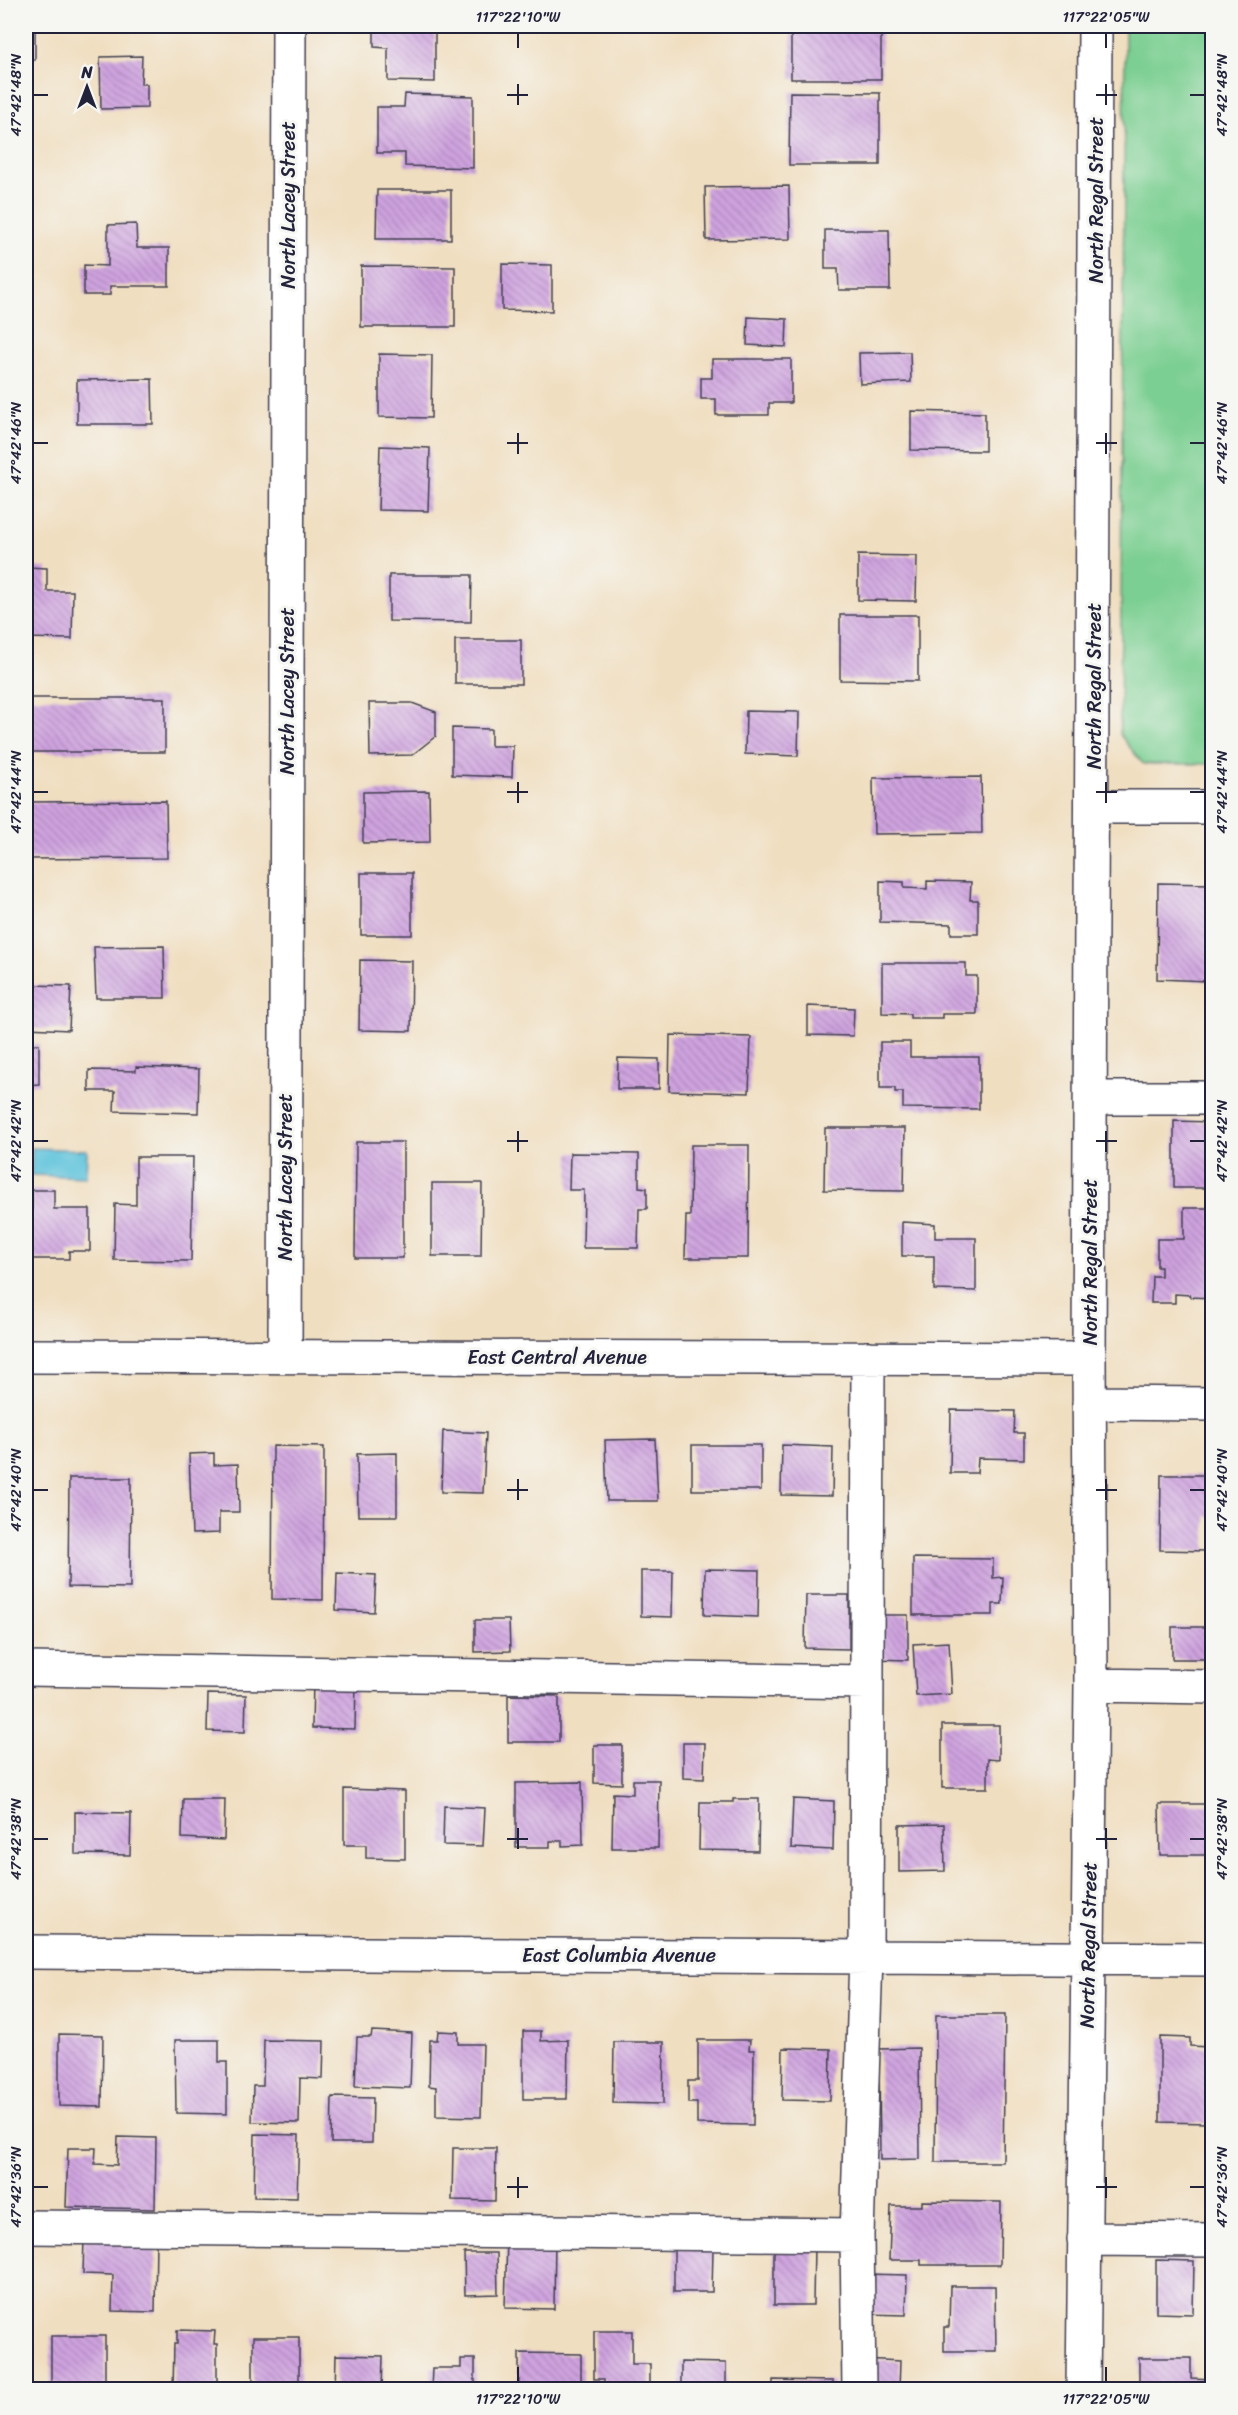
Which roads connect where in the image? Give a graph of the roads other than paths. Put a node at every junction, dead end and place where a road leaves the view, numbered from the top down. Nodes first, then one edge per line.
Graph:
1 (289, 26) edge
2 (1095, 26) edge
3 (1093, 807) junction
4 (1212, 807) edge
5 (1091, 1098) junction
6 (1212, 1098) edge
7 (26, 1356) edge
8 (285, 1356) junction
9 (868, 1358) junction
10 (1089, 1359) junction
11 (1089, 1403) junction
12 (1212, 1404) edge
13 (26, 1669) edge
14 (866, 1682) junction
15 (1091, 1685) junction
16 (1212, 1687) edge
17 (26, 1952) edge
18 (866, 1956) junction
19 (1089, 1957) junction
20 (1212, 1959) edge
21 (26, 2227) edge
22 (857, 2235) junction
23 (1084, 2240) junction
24 (1212, 2240) edge
25 (859, 2390) edge
26 (1083, 2390) edge

1 - 8 street, North Lacey Street
2 - 3 street, North Regal Street
3 - 4 street
3 - 5 street, North Regal Street
5 - 6 street
5 - 10 street, North Regal Street
7 - 8 street, East Central Avenue
8 - 9 street, East Central Avenue
9 - 10 street, East Central Avenue
9 - 14 street
10 - 11 street, North Regal Street
11 - 12 street
11 - 15 street, North Regal Street
13 - 14 street
14 - 18 street
15 - 16 street
15 - 19 street, North Regal Street
17 - 18 street, East Columbia Avenue
18 - 19 street, East Columbia Avenue
18 - 22 street
19 - 20 street, East Columbia Avenue
19 - 23 street, North Regal Street
21 - 22 street
22 - 25 street
23 - 24 street
23 - 26 street, North Regal Street

